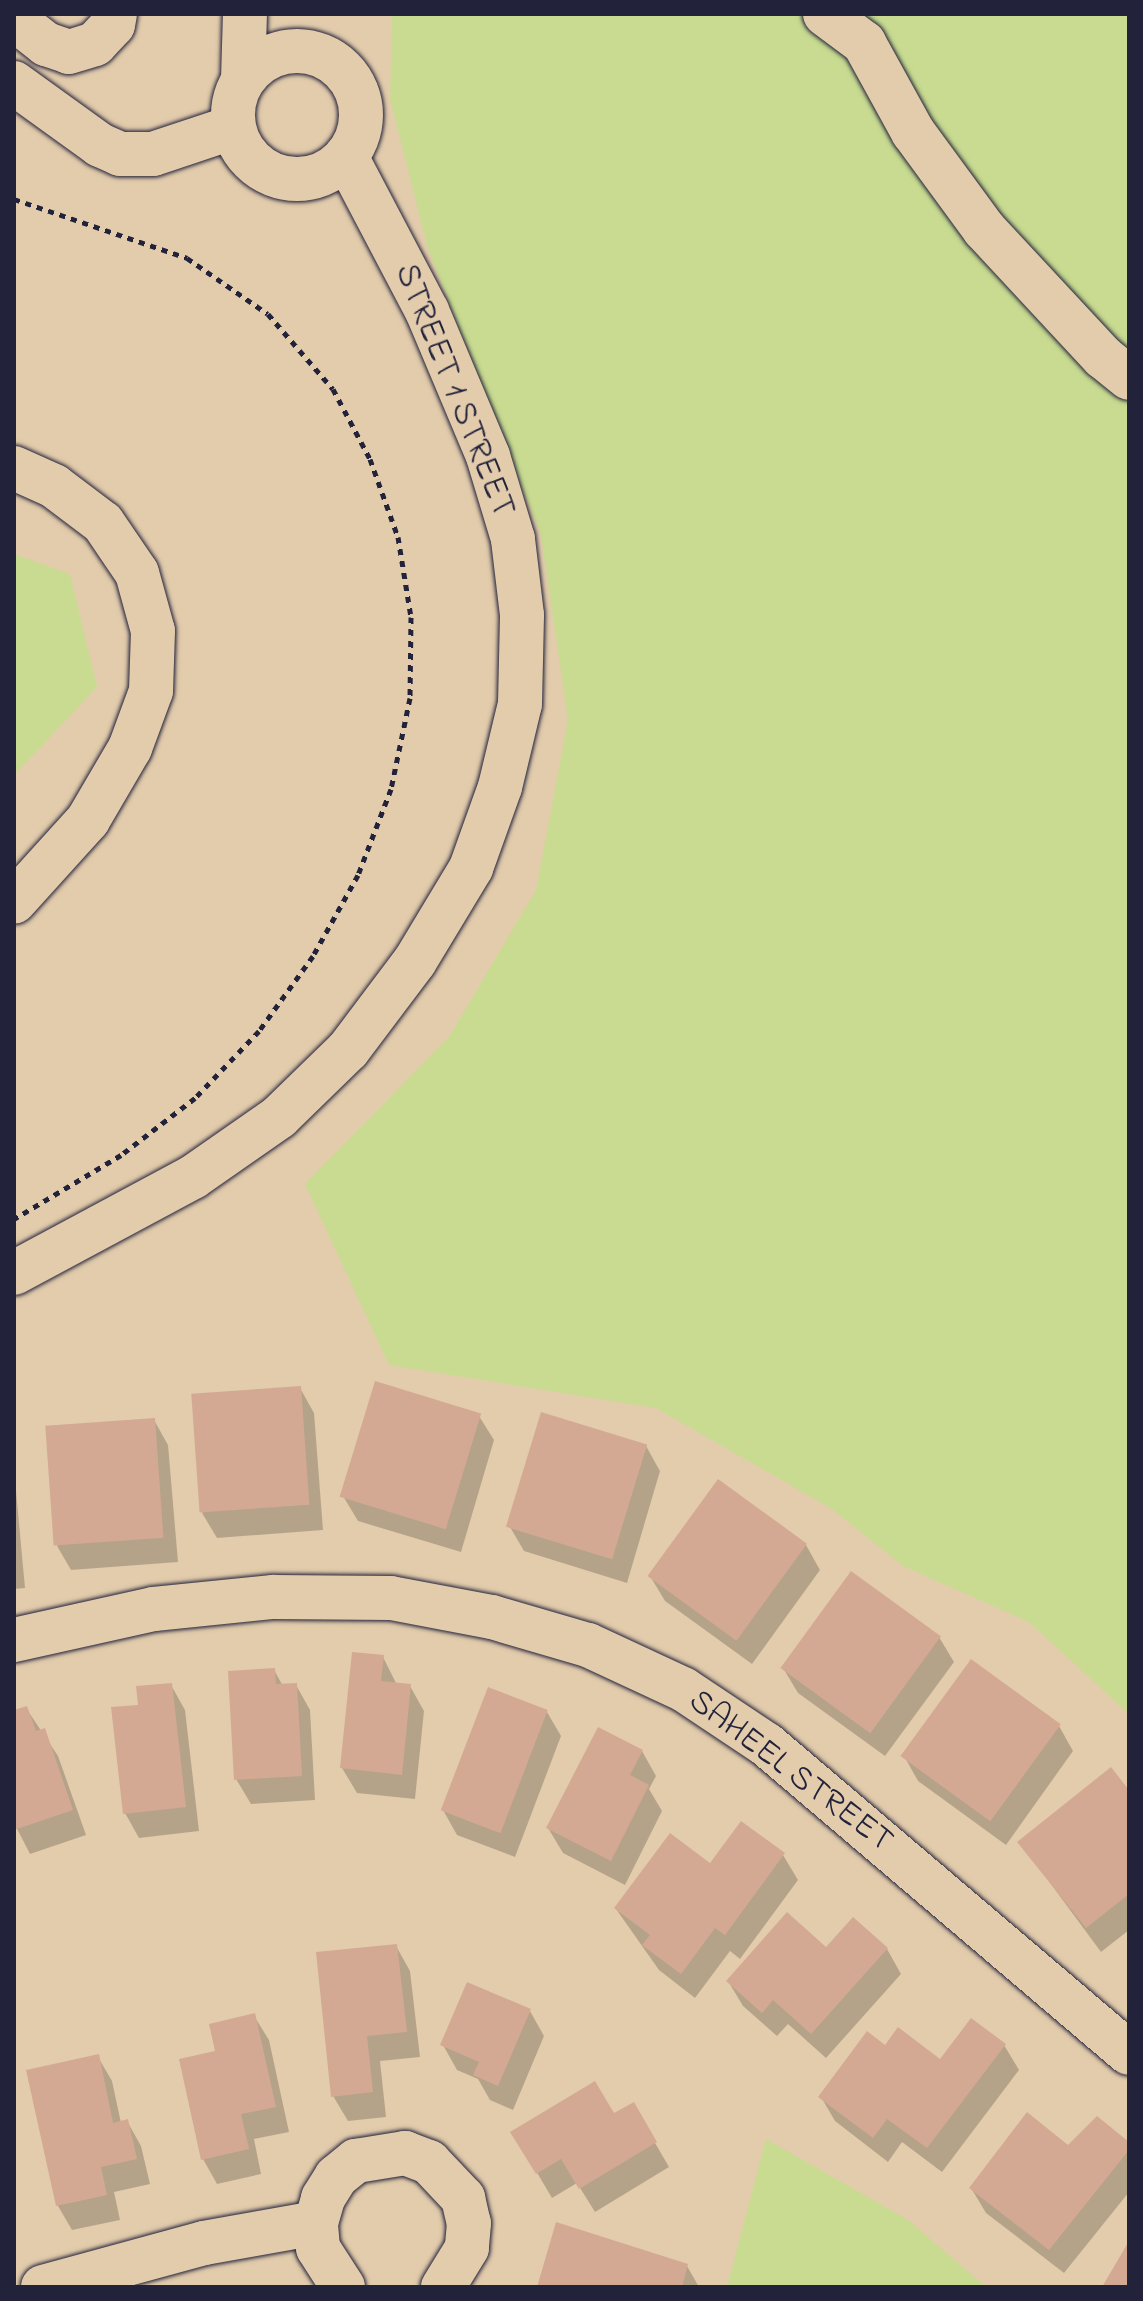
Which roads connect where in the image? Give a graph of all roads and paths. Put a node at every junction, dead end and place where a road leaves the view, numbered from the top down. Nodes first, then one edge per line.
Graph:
1 (115, 14) edge
2 (245, 14) edge
3 (266, 14) edge
4 (825, 14) edge
5 (14, 19) edge
6 (297, 51) junction
7 (243, 80) junction
8 (14, 83) edge
9 (234, 127) junction
10 (346, 157) junction
11 (14, 199) edge
12 (1129, 378) edge
13 (14, 468) edge
14 (14, 902) edge
15 (14, 1219) edge
16 (14, 1273) edge
17 (14, 1640) edge
18 (1129, 2053) edge
19 (316, 2223) junction
20 (43, 2287) edge
21 (343, 2287) edge
22 (443, 2287) edge

1 - 5 street
2 - 7 street
3 - 6 street
4 - 12 street
6 - 7 street
6 - 10 street
7 - 9 street
8 - 9 street
9 - 10 street
10 - 16 street, STREET 1 STREET
11 - 15 path
13 - 14 street
17 - 18 street, SAHEEL STREET
19 - 20 street
19 - 21 street
19 - 22 street

